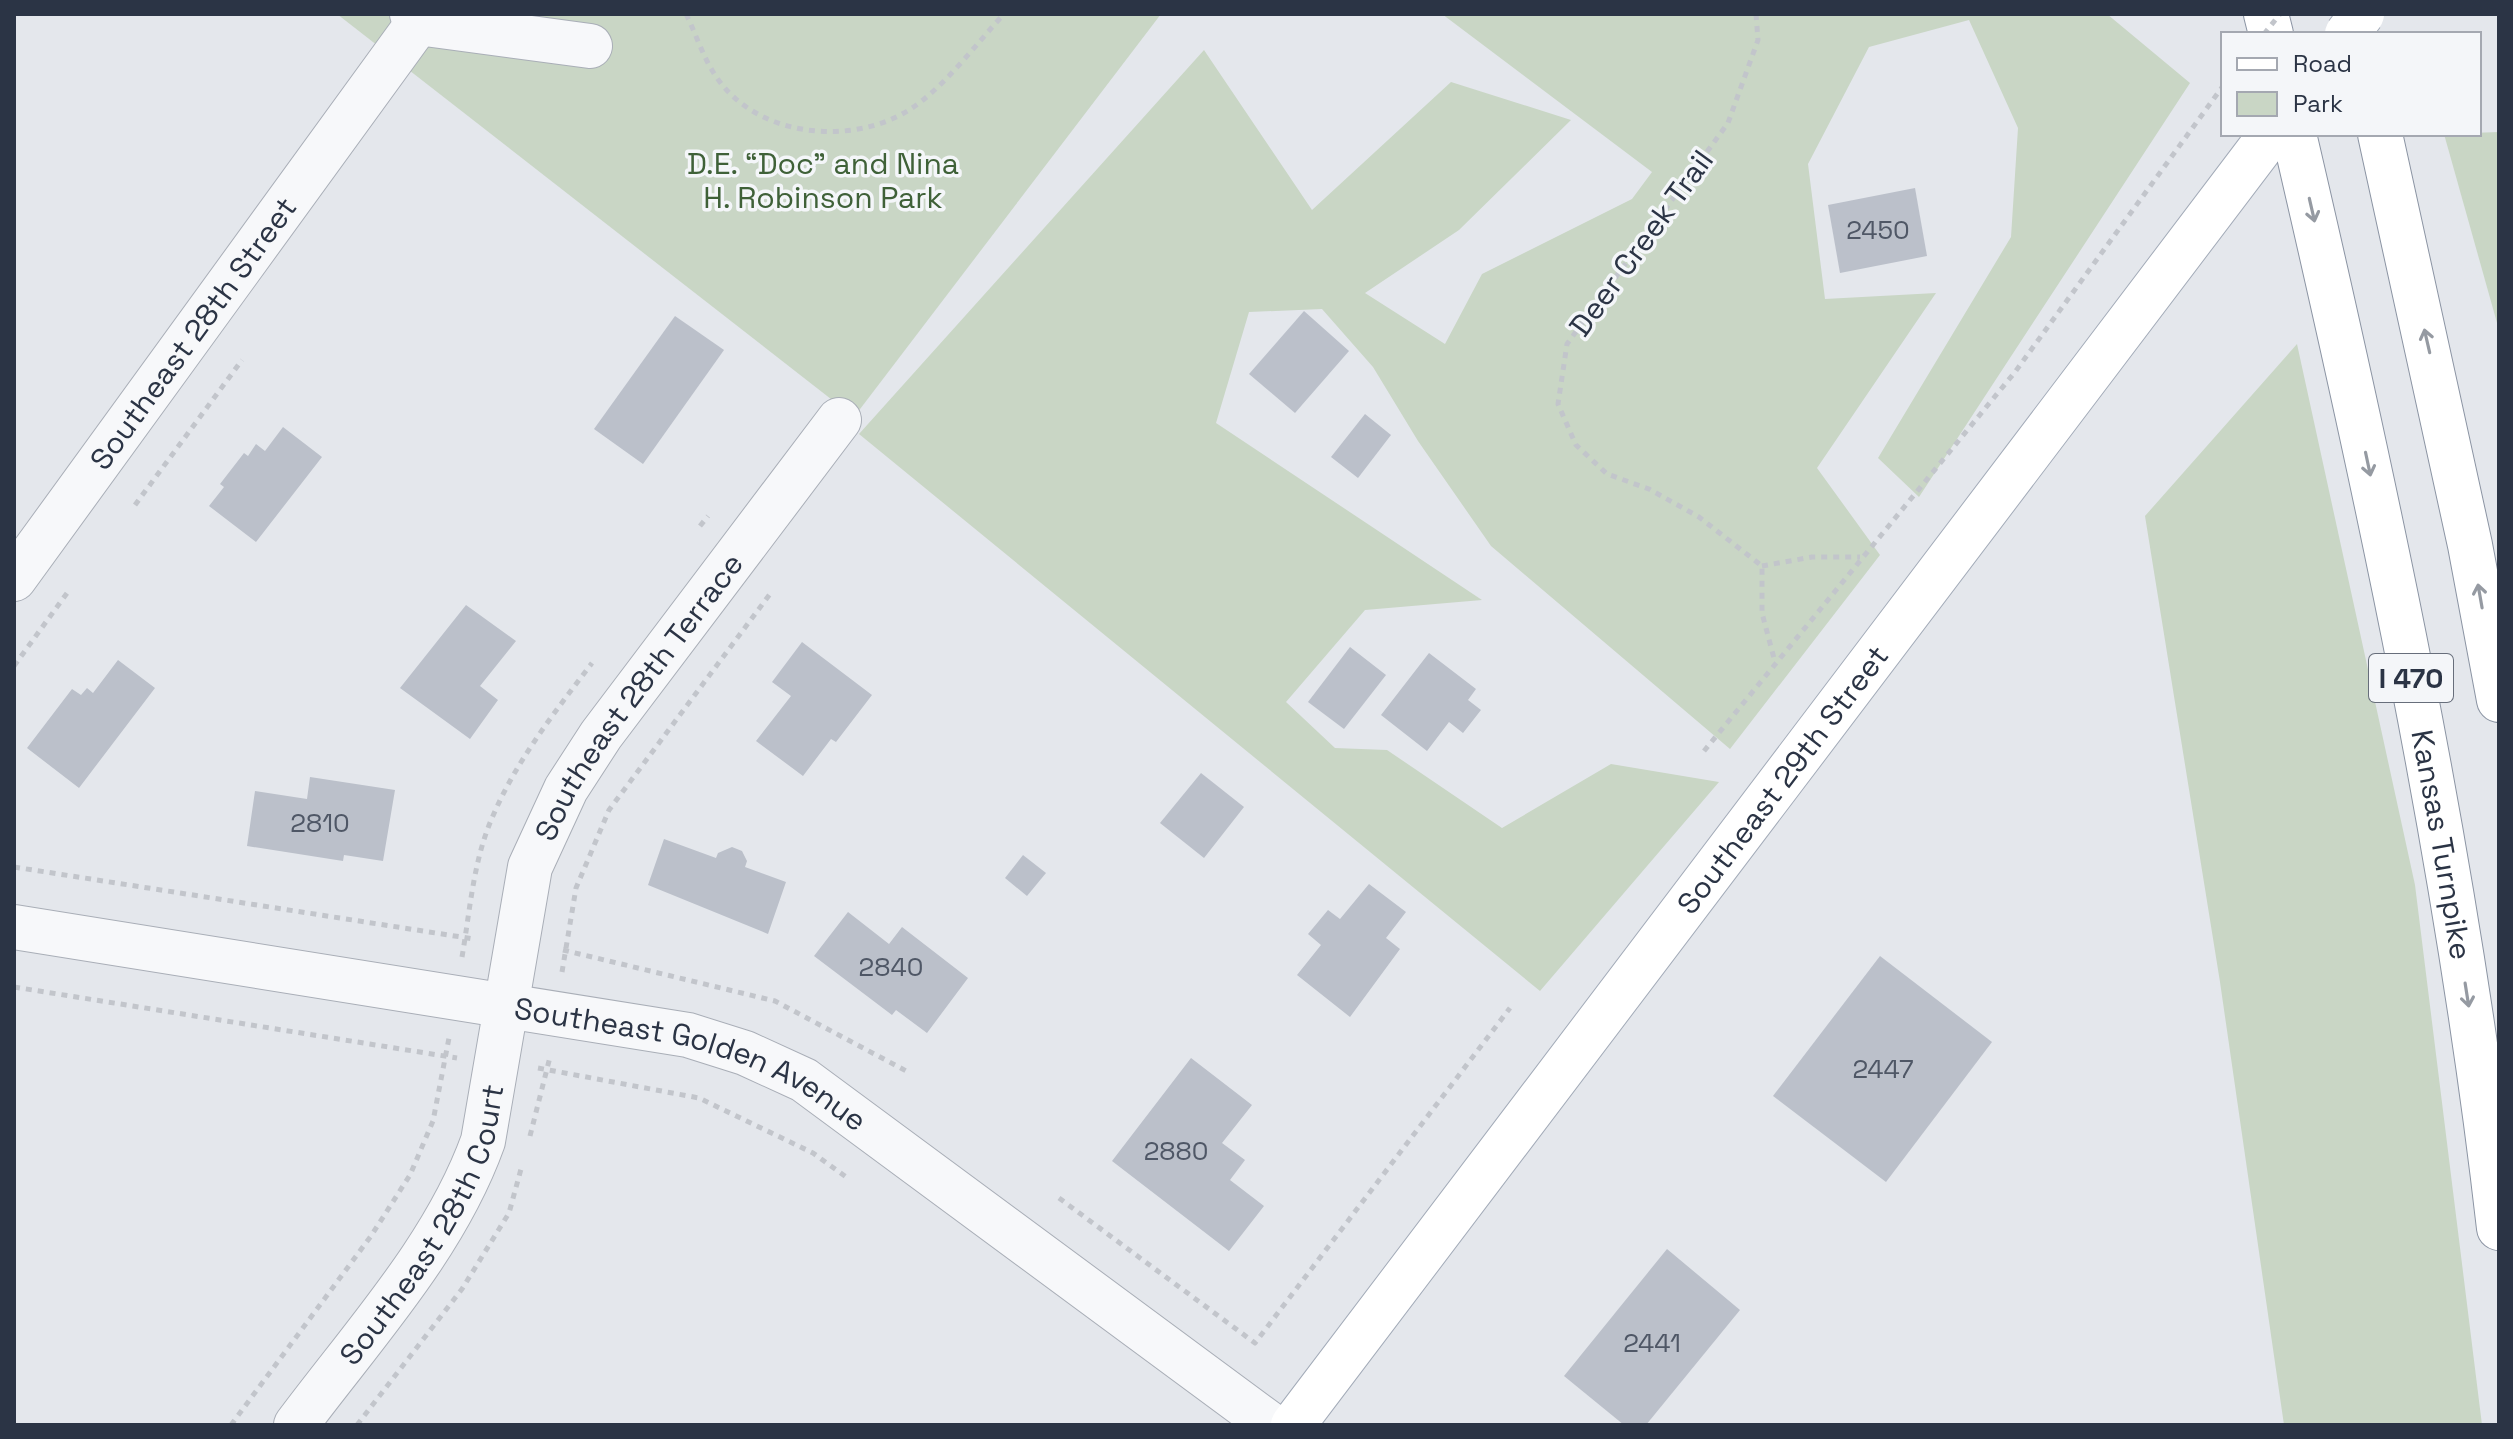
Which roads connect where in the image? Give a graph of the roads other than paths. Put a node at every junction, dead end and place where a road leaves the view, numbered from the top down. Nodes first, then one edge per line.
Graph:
1 (2362, 14) edge
2 (415, 18) edge
3 (2348, 32) edge
4 (590, 46) dead end
5 (2269, 136) edge
6 (2294, 136) edge
7 (2380, 136) edge
8 (839, 420) dead end
9 (14, 579) edge
10 (2499, 700) edge
11 (14, 927) edge
12 (507, 1005) junction
13 (2499, 1228) edge
14 (296, 1425) edge
15 (1271, 1425) edge
16 (1293, 1425) edge

1 - 3 main road, bridge
2 - 4 street
2 - 9 street, Southeast 28th Street
5 - 16 main road, Southeast 29th Street
6 -> 13 main road, Kansas Turnpike / I 470
10 -> 7 main road, I 470
8 - 12 street, Southeast 28th Terrace
11 - 12 street, Southeast Golden Avenue
12 - 14 street, Southeast 28th Court
12 - 15 street, Southeast Golden Avenue

